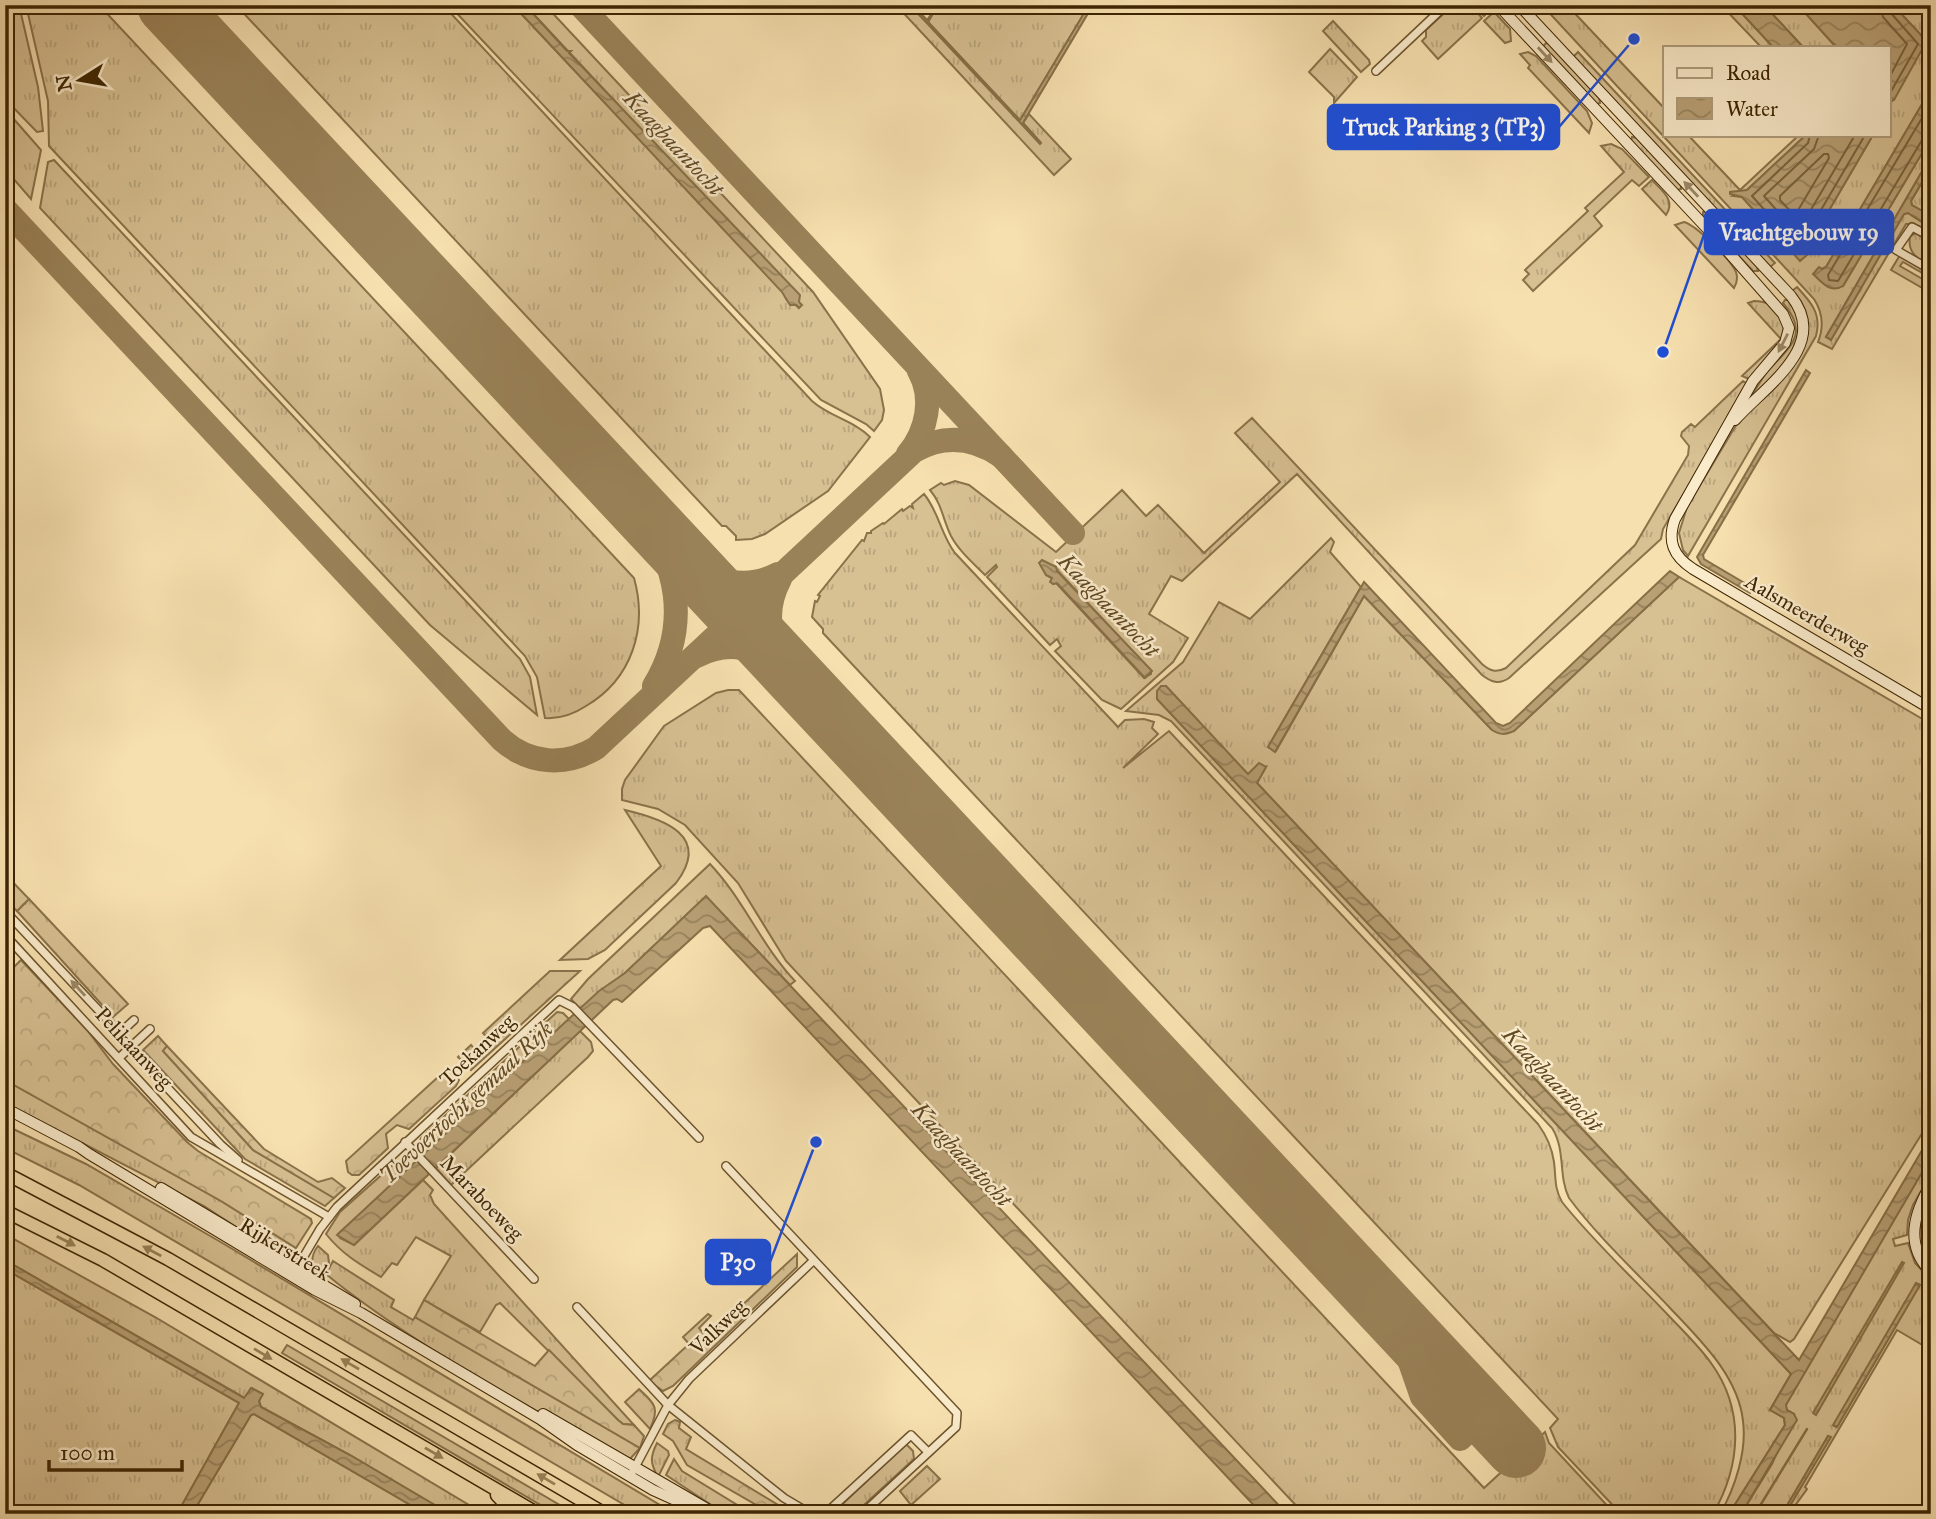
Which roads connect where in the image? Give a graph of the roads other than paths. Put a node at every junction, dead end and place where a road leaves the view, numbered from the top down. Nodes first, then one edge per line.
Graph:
1 (1446, 5) edge
2 (1498, 5) edge
3 (1519, 5) edge
4 (1376, 71) dead end
5 (1931, 237) edge
6 (1931, 270) edge
7 (1728, 428) junction
8 (1931, 709) edge
9 (5, 911) edge
10 (5, 935) edge
11 (36, 943) junction
12 (23, 954) junction
13 (134, 1020) dead end
14 (150, 1029) dead end
15 (120, 1033) junction
16 (130, 1048) junction
17 (120, 1057) junction
18 (5, 1108) edge
19 (699, 1138) dead end
20 (405, 1142) junction
21 (726, 1166) dead end
22 (249, 1169) junction
23 (5, 1173) edge
24 (1931, 1184) edge
25 (5, 1211) edge
26 (329, 1217) junction
27 (813, 1261) junction
28 (295, 1272) junction
29 (1931, 1272) edge
30 (534, 1279) dead end
31 (577, 1307) dead end
32 (668, 1405) junction
33 (928, 1452) junction
34 (633, 1472) junction
35 (485, 1483) junction
36 (515, 1514) edge
37 (538, 1514) edge
38 (604, 1514) edge
39 (706, 1514) edge
40 (716, 1514) edge
41 (811, 1514) edge
42 (825, 1514) edge
43 (862, 1514) edge

1 - 4 street
2 -> 7 street
7 -> 3 street
5 - 6 street
7 - 8 street, Aalsmeerderweg
9 - 11 street, Pelikaanweg
10 - 12 street, Pelikaanweg
11 - 12 street
15 -> 11 street, Pelikaanweg
12 - 17 street, Pelikaanweg
13 - 15 street, Pelikaanweg
14 - 16 street, Pelikaanweg
15 - 16 street, Pelikaanweg
16 - 17 street
16 - 22 street, Pelikaanweg
17 - 22 street, Pelikaanweg
18 - 28 street, Rijkerstreek
19 - 20 street, Toekanweg
20 - 26 street, Toekanweg
20 - 30 street, Maraboeweg
21 - 27 street
22 - 26 street, Pelikaanweg
38 -> 23 highway
24 - 29 street
25 -> 35 highway
26 - 28 street, Toekanweg
27 - 32 street, Valkweg
27 - 33 street
28 - 34 street, Rijkerstreek
31 - 32 street
32 - 34 street, Valkweg
32 - 41 street
33 - 42 street
33 - 43 street
34 - 39 street, Rijkerstreek
34 - 40 street, Rijkerstreek
35 - 36 highway
35 - 37 highway

